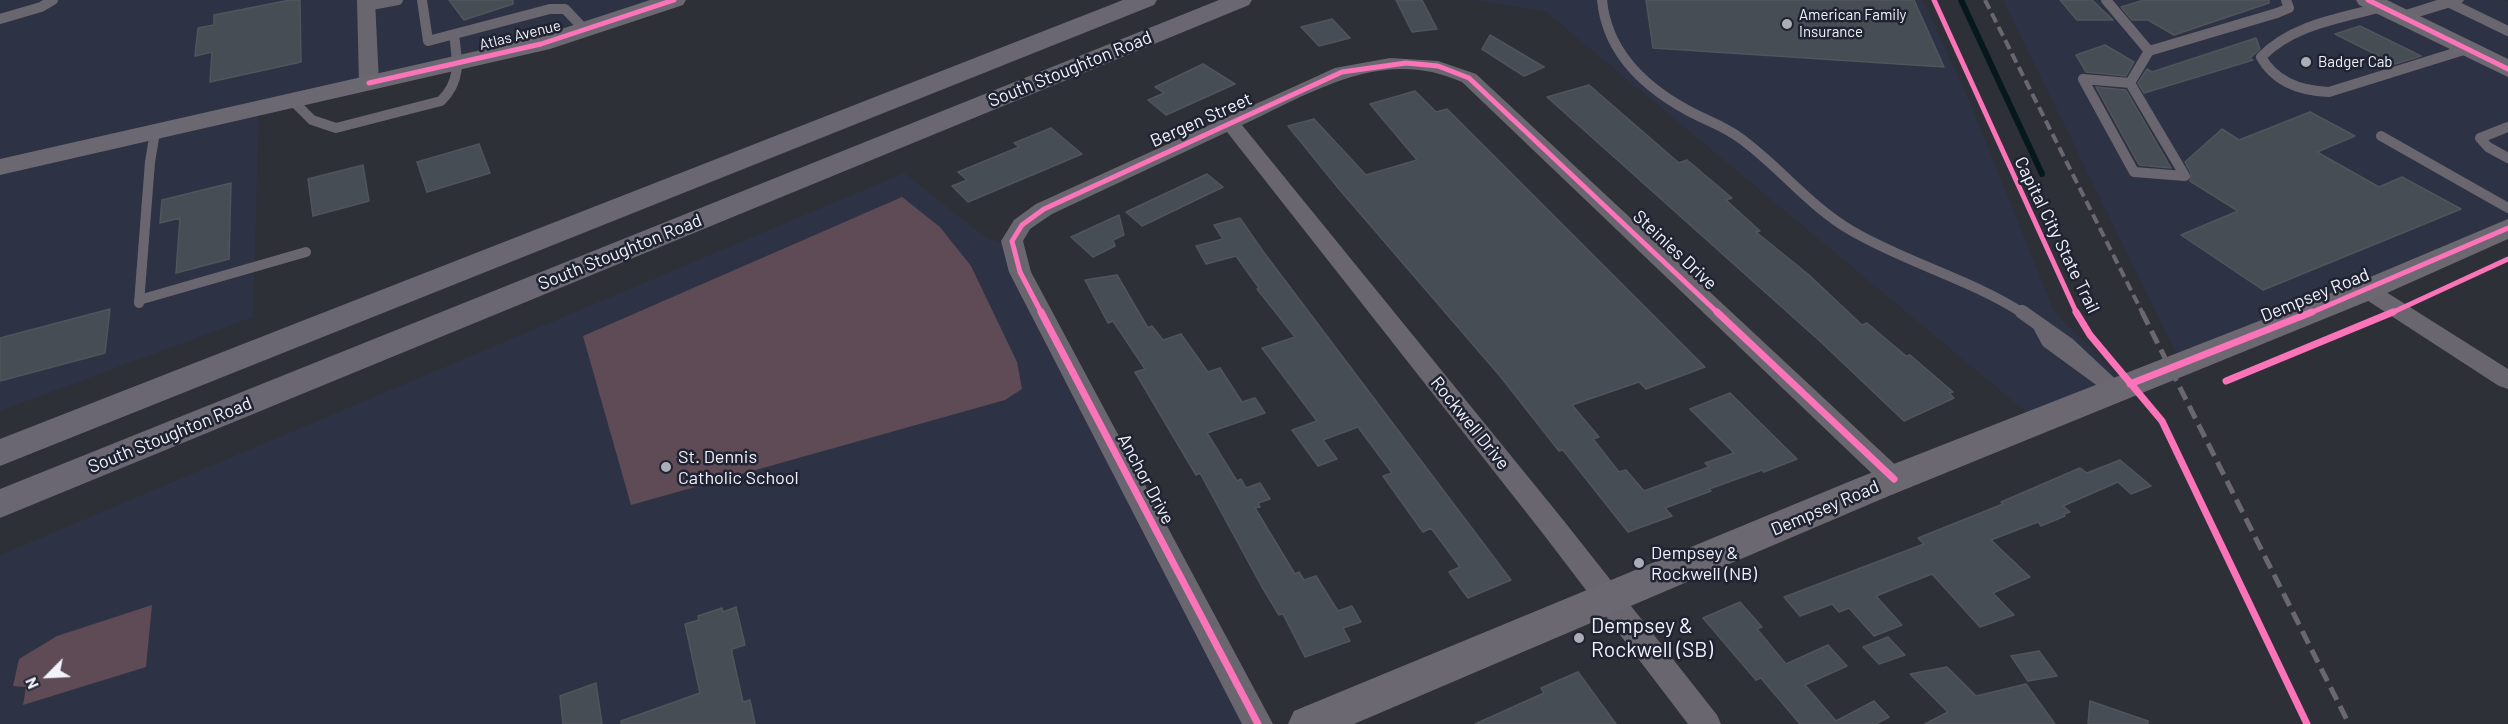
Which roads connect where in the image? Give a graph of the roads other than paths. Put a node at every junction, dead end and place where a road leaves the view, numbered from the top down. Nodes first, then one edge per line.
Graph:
1 (53, 0) edge
2 (398, 0) edge
3 (422, 0) edge
4 (674, 0) edge
5 (1131, 0) edge
6 (1145, 0) edge
7 (1240, 0) edge
8 (1602, 0) edge
9 (2106, 0) edge
10 (2286, 0) edge
11 (2451, 1) edge
12 (366, 3) edge
13 (2384, 8) edge
14 (0, 19) edge
15 (585, 30) junction
16 (2508, 31) edge
17 (454, 35) junction
18 (2467, 49) junction
19 (2149, 51) junction
20 (458, 63) junction
21 (1424, 63) joint
22 (2508, 69) edge
23 (369, 83) junction
24 (2130, 83) junction
25 (902, 96) junction
26 (292, 101) junction
27 (1231, 124) junction
28 (2508, 127) edge
29 (155, 132) junction
30 (2381, 136) dead end
31 (2508, 158) edge
32 (0, 167) edge
33 (2508, 208) edge
34 (2508, 228) edge
35 (1013, 246) joint
36 (306, 252) dead end
37 (2367, 290) junction
38 (2508, 380) edge
39 (2116, 389) junction
40 (0, 453) edge
41 (1894, 479) junction
42 (0, 504) edge
43 (1608, 599) junction
44 (1258, 724) edge
45 (1310, 724) edge
46 (1706, 724) edge

1 - 14 lane
2 - 12 lane
3 - 17 lane
4 - 15 street, Atlas Avenue
5 - 25 main road
6 - 25 main road, South Stoughton Road
7 - 42 main road, South Stoughton Road
8 - 39 lane
9 - 19 lane
10 - 19 lane
11 - 13 street
11 - 16 lane
12 - 23 street
13 - 18 street
13 - 18 lane
15 - 17 lane
15 - 20 street, Atlas Avenue
17 - 20 lane
18 - 22 street
19 - 24 lane
20 - 23 street, Atlas Avenue
20 - 26 lane
21 - 27 street, Bergen Street
21 - 41 street, Steinies Drive
23 - 26 street, Atlas Avenue
24 - 24 lane
25 - 40 main road, South Stoughton Road
26 - 29 street, Atlas Avenue
27 - 35 street, Bergen Street
27 - 43 street, Rockwell Drive
28 - 31 lane
29 - 32 street, Atlas Avenue
29 - 36 lane
30 - 33 lane
34 - 37 street, Dempsey Road
35 - 44 street, Anchor Drive
37 - 38 street
37 - 39 street, Dempsey Road
39 - 41 street, Dempsey Road
41 - 43 street, Dempsey Road
43 - 45 street, Dempsey Road
43 - 46 street, Rockwell Drive

